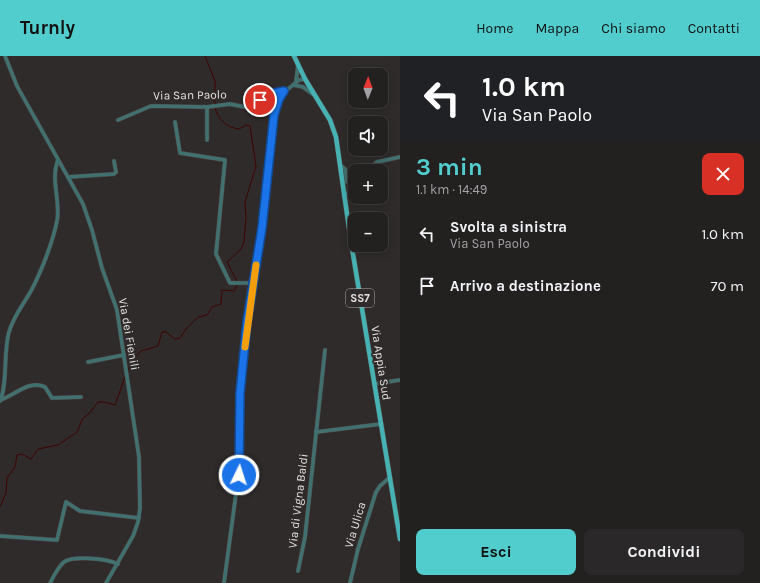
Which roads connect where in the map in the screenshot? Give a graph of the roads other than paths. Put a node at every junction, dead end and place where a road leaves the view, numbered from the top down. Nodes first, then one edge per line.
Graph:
1 (5, 56) edge
2 (294, 56) edge
3 (298, 64) junction
4 (305, 79) junction
5 (294, 85) junction
6 (284, 91) junction
7 (314, 95) junction
8 (207, 106) junction
9 (118, 120) dead end
10 (175, 122) dead end
11 (207, 140) dead end
12 (400, 157) edge
13 (58, 160) junction
14 (114, 161) dead end
15 (375, 164) edge
16 (340, 165) junction
17 (68, 177) junction
18 (348, 180) edge
19 (348, 194) edge
20 (344, 196) junction
21 (255, 283) junction
22 (325, 350) dead end
23 (124, 355) junction
24 (88, 362) dead end
25 (400, 380) edge
26 (374, 384) junction
27 (81, 397) dead end
28 (0, 401) edge
29 (381, 424) junction
30 (316, 432) junction
31 (389, 478) junction
32 (139, 518) junction
33 (0, 536) edge
34 (400, 539) edge
35 (118, 564) junction
36 (298, 571) dead end
37 (50, 583) edge
38 (106, 583) edge
39 (224, 583) edge
40 (350, 583) edge

1 - 13 street, Via dei Fienili
2 - 3 main road, Via Appia Sud / SS7
3 - 4 main road, Via Appia Sud / SS7
3 - 5 street
4 - 5 street, Via San Paolo
4 - 7 main road, Via Appia Sud / SS7
5 - 6 street, Via San Paolo
5 - 7 street
6 - 8 street, Via San Paolo
6 - 21 street
7 - 16 main road, Via Appia Sud / SS7
8 - 9 street, Via San Paolo
8 - 11 street
10 - 21 street
12 - 15 street
13 - 17 street, Via dei Fienili
13 - 28 street
14 - 17 street
16 - 18 street
16 - 20 main road, Via Appia Sud / SS7
17 - 23 street, Via dei Fienili
19 - 20 street
20 - 26 main road, Via Appia Sud / SS7
21 - 39 street
22 - 30 street, Via di Vigna Baldi
23 - 24 street
23 - 32 street, Via dei Fienili
25 - 26 street
26 - 29 main road, Via Appia Sud / SS7
27 - 28 street
29 - 30 street
29 - 31 main road, Via Appia Sud / SS7
30 - 36 street, Via di Vigna Baldi
31 - 34 main road, Via Appia Sud / SS7
31 - 40 street, Via Ulica
32 - 33 street
32 - 35 street, Via dei Fienili
35 - 37 street
35 - 38 street, Via dei Fienili

